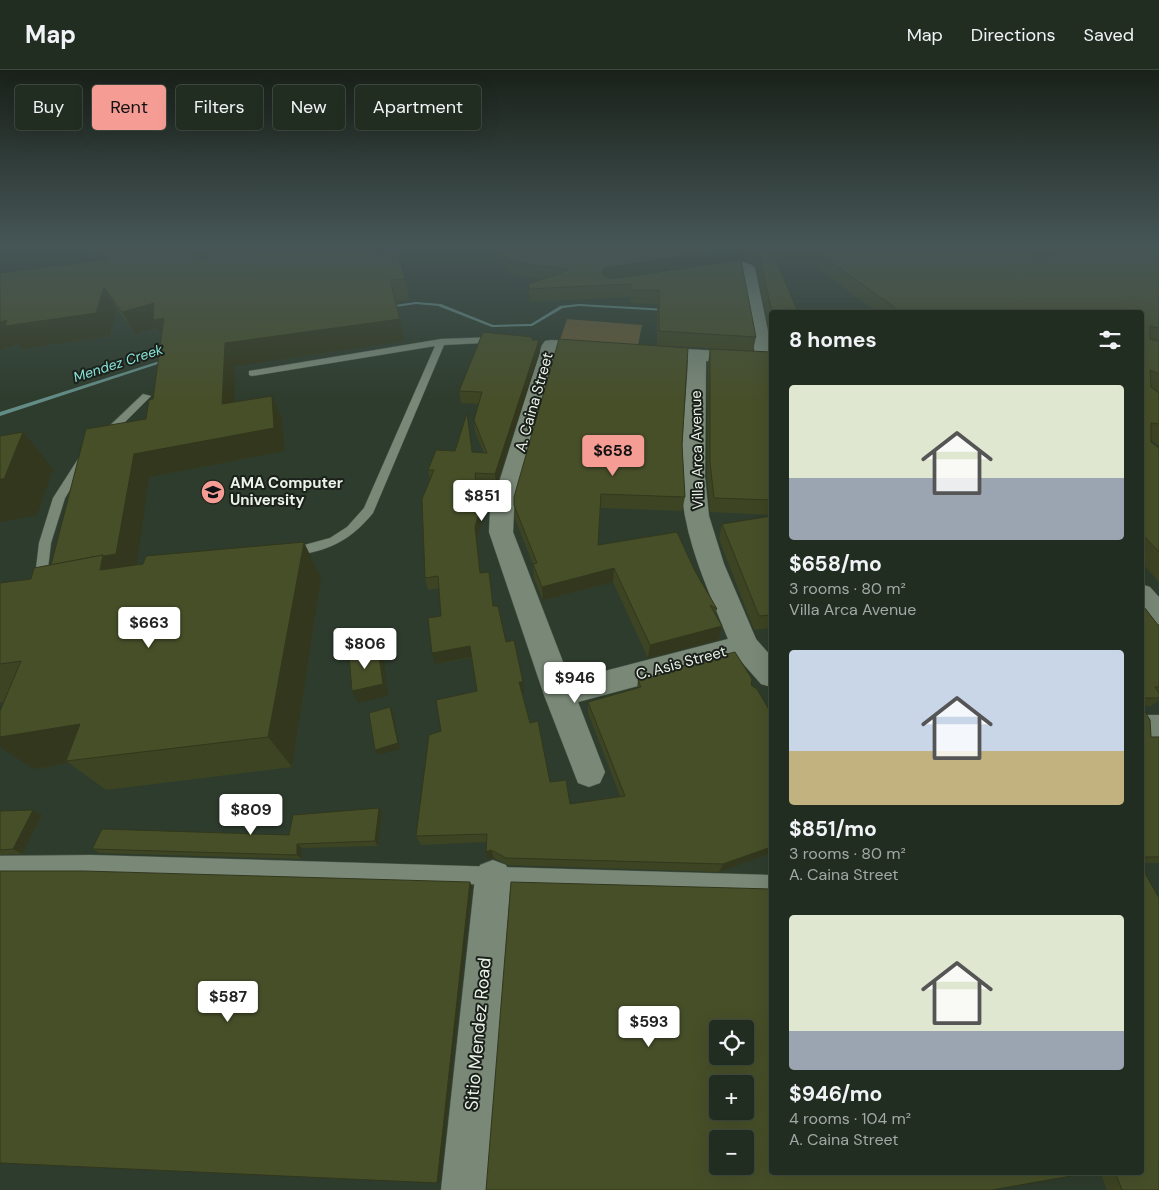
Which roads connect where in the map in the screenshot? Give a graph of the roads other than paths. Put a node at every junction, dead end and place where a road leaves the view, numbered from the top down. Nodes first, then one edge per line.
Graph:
1 (753, 296) edge
2 (513, 341) edge
3 (441, 342) junction
4 (610, 348) edge
5 (636, 350) edge
6 (697, 355) junction
7 (768, 360) edge
8 (252, 373) dead end
9 (146, 396) dead end
10 (278, 555) edge
11 (46, 591) edge
12 (1144, 598) edge
13 (1159, 615) edge
14 (746, 646) junction
15 (769, 674) edge
16 (559, 695) junction
17 (1144, 729) edge
18 (1159, 729) edge
19 (589, 772) dead end
20 (0, 865) edge
21 (493, 878) junction
22 (769, 884) edge
23 (464, 1190) edge

1 - 7 street
2 - 3 lane
3 - 8 lane
3 - 10 lane
4 - 16 street, A. Caina Street
5 - 6 street
6 - 7 street
6 - 14 street, Villa Arca Avenue
9 - 11 lane
12 - 13 street
14 - 15 street, Villa Arca Avenue
14 - 16 street, C. Asis Street
16 - 19 street, A. Caina Street
17 - 18 street
20 - 21 lane
21 - 22 lane
21 - 23 street, Sitio Mendez Road

